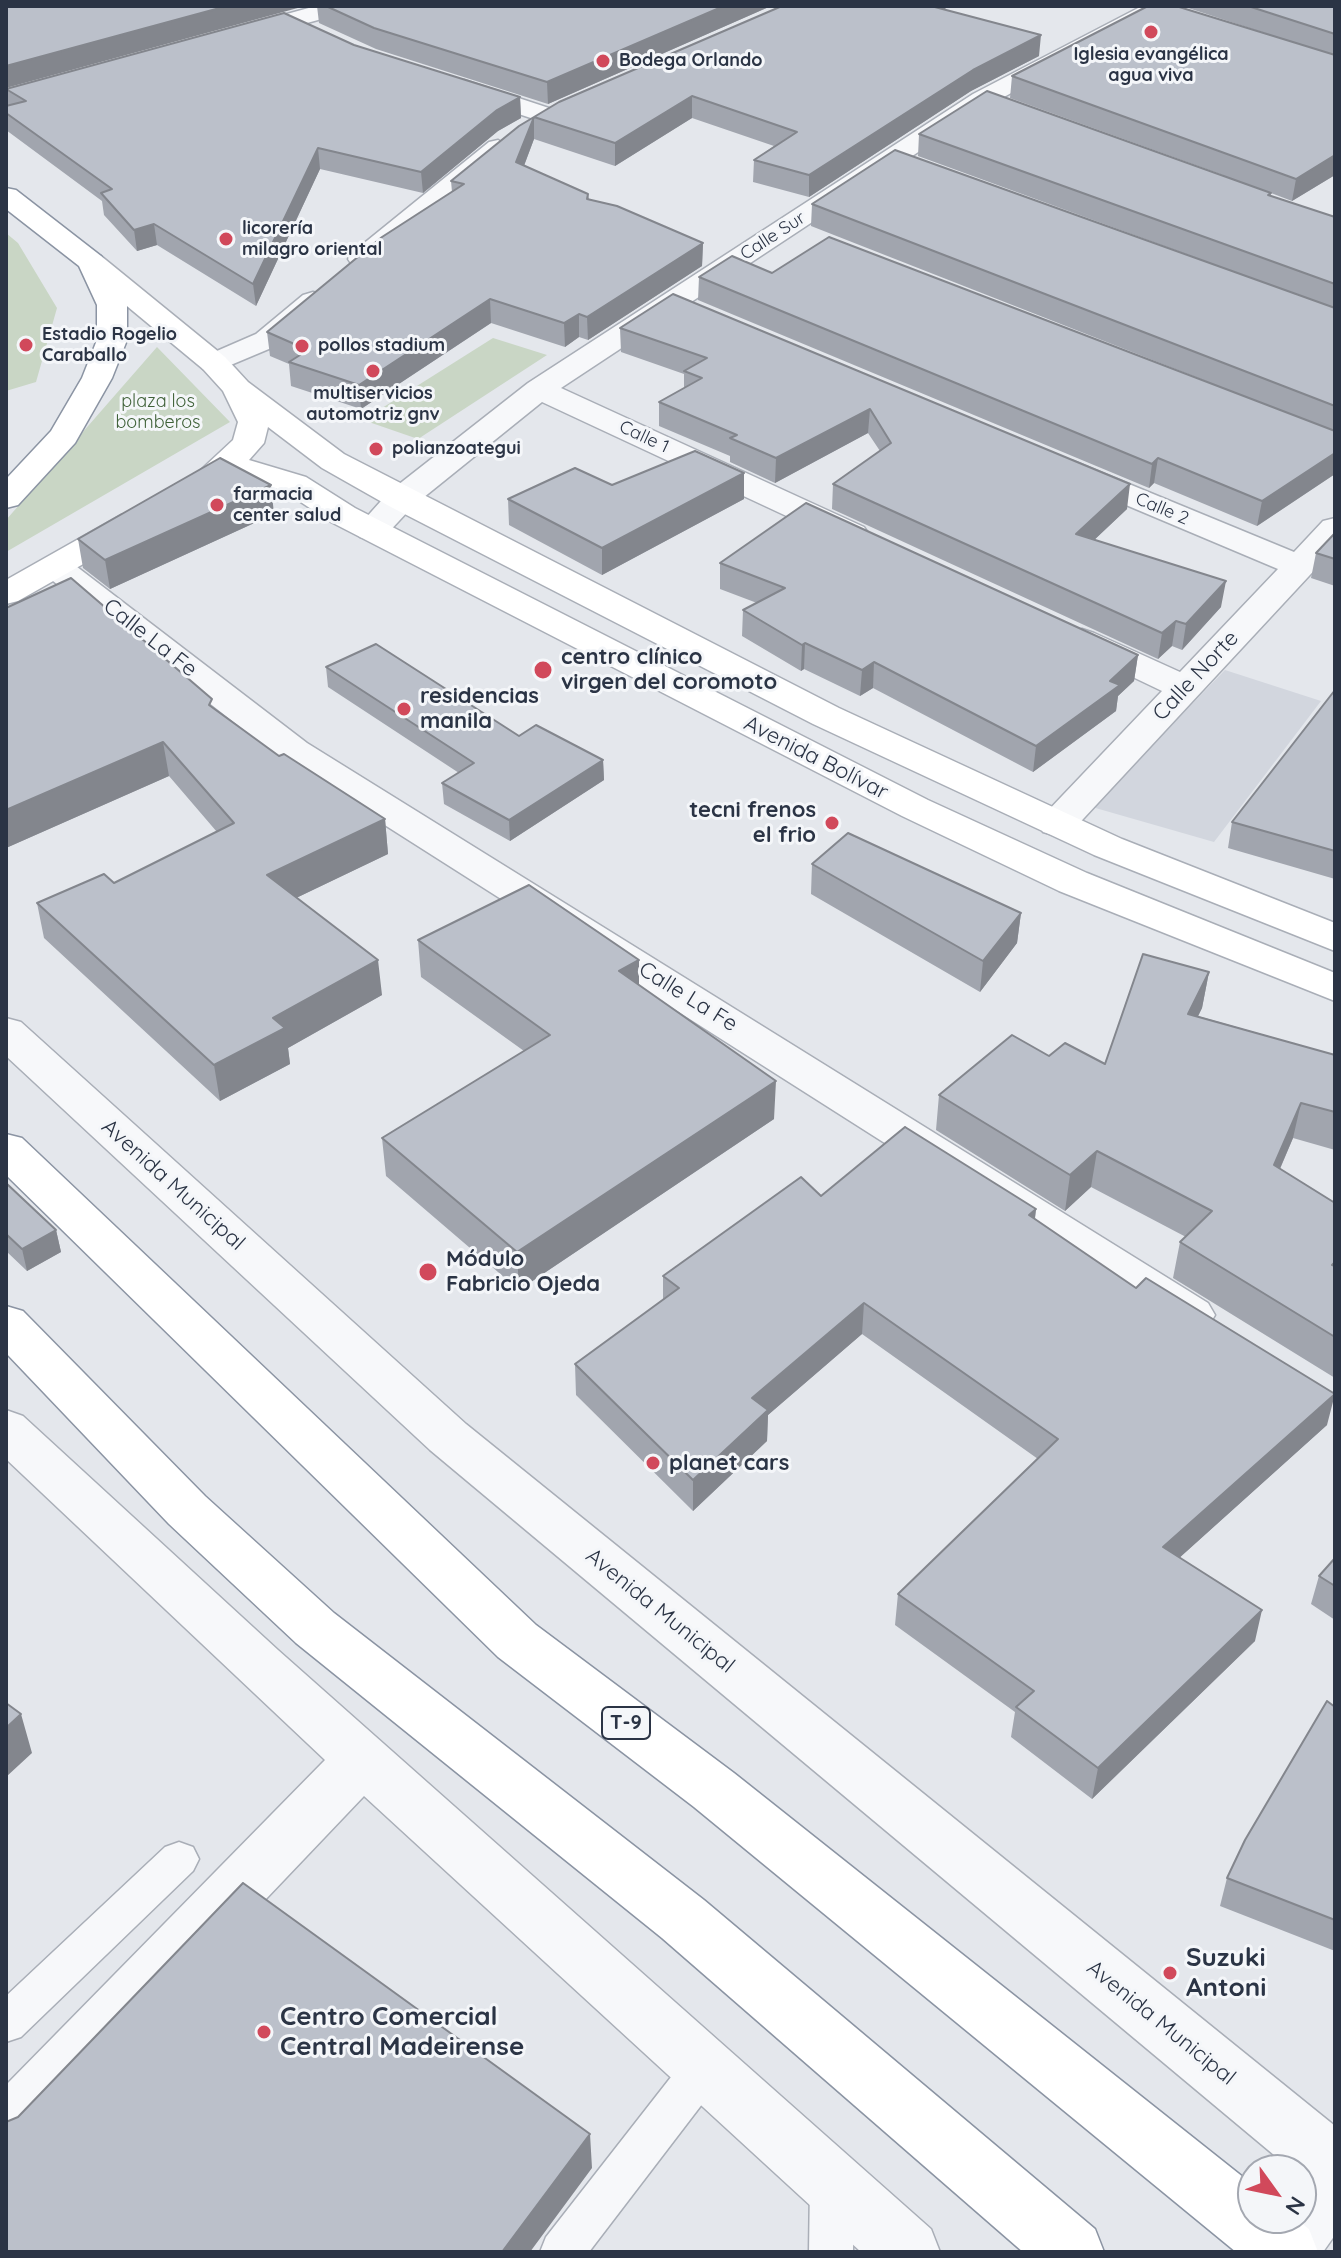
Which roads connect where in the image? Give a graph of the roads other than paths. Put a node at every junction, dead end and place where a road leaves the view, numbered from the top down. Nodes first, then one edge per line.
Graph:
1 (343, 6) edge
2 (1161, 10) edge
3 (288, 21) junction
4 (327, 39) edge
5 (214, 42) edge
6 (444, 82) edge
7 (982, 99) junction
8 (575, 105) edge
9 (1012, 110) edge
10 (549, 116) junction
11 (890, 159) junction
12 (920, 170) edge
13 (6, 196) edge
14 (784, 229) junction
15 (813, 240) dead end
16 (91, 262) junction
17 (671, 303) junction
18 (700, 315) edge
19 (226, 375) junction
20 (539, 389) junction
21 (1051, 462) edge
22 (222, 470) junction
23 (6, 498) edge
24 (401, 499) junction
25 (1335, 528) edge
26 (372, 530) junction
27 (883, 548) edge
28 (1299, 566) junction
29 (56, 567) junction
30 (6, 594) edge
31 (1055, 628) edge
32 (1185, 688) junction
33 (1057, 824) junction
34 (1335, 938) edge
35 (1335, 988) edge
36 (6, 1032) edge
37 (6, 1149) edge
38 (6, 1323) edge
39 (1228, 1338) edge
40 (6, 1429) edge
41 (363, 1759) junction
42 (179, 1859) dead end
43 (6, 2023) edge
44 (704, 2068) junction
45 (6, 2128) edge
46 (1335, 2166) edge
47 (1335, 2181) edge
48 (832, 2183) junction
49 (562, 2252) edge
50 (831, 2252) edge
51 (908, 2252) edge
52 (1072, 2252) edge
53 (1285, 2252) edge

1 - 3 street
2 - 7 street, Calle Sur
3 - 4 street
3 - 5 street
6 - 10 street
7 - 9 street
7 - 11 street, Calle Sur
8 - 10 street
10 - 19 street
11 - 12 street
11 - 14 street, Calle Sur
13 - 16 main road, Avenida Bolívar
14 - 15 street
14 - 17 street, Calle Sur
16 - 19 main road, Avenida Bolívar
16 - 23 main road
17 - 18 street
17 - 20 street, Calle Sur
19 - 22 main road
19 - 24 main road, Avenida Bolívar
20 - 24 street, Calle Sur
20 - 27 street, Calle 1
21 - 28 street, Calle 2
22 - 26 main road, Avenida Bolívar
22 - 29 main road
24 - 26 street, Calle Sur
24 - 33 main road, Avenida Bolívar
25 - 28 street, Calle Norte
26 - 35 main road, Avenida Bolívar
28 - 32 street, Calle Norte
29 - 30 main road
29 - 39 street, Calle La Fe
31 - 32 street
32 - 33 street, Calle Norte
33 - 34 main road, Avenida Bolívar
36 - 46 street, Avenida Municipal
37 - 53 main road, T-9
38 - 52 main road
40 - 41 street
41 - 44 street
41 - 45 street
42 - 43 lane
44 - 48 street
44 - 49 lane
47 - 53 street
48 - 50 lane
48 - 51 street

